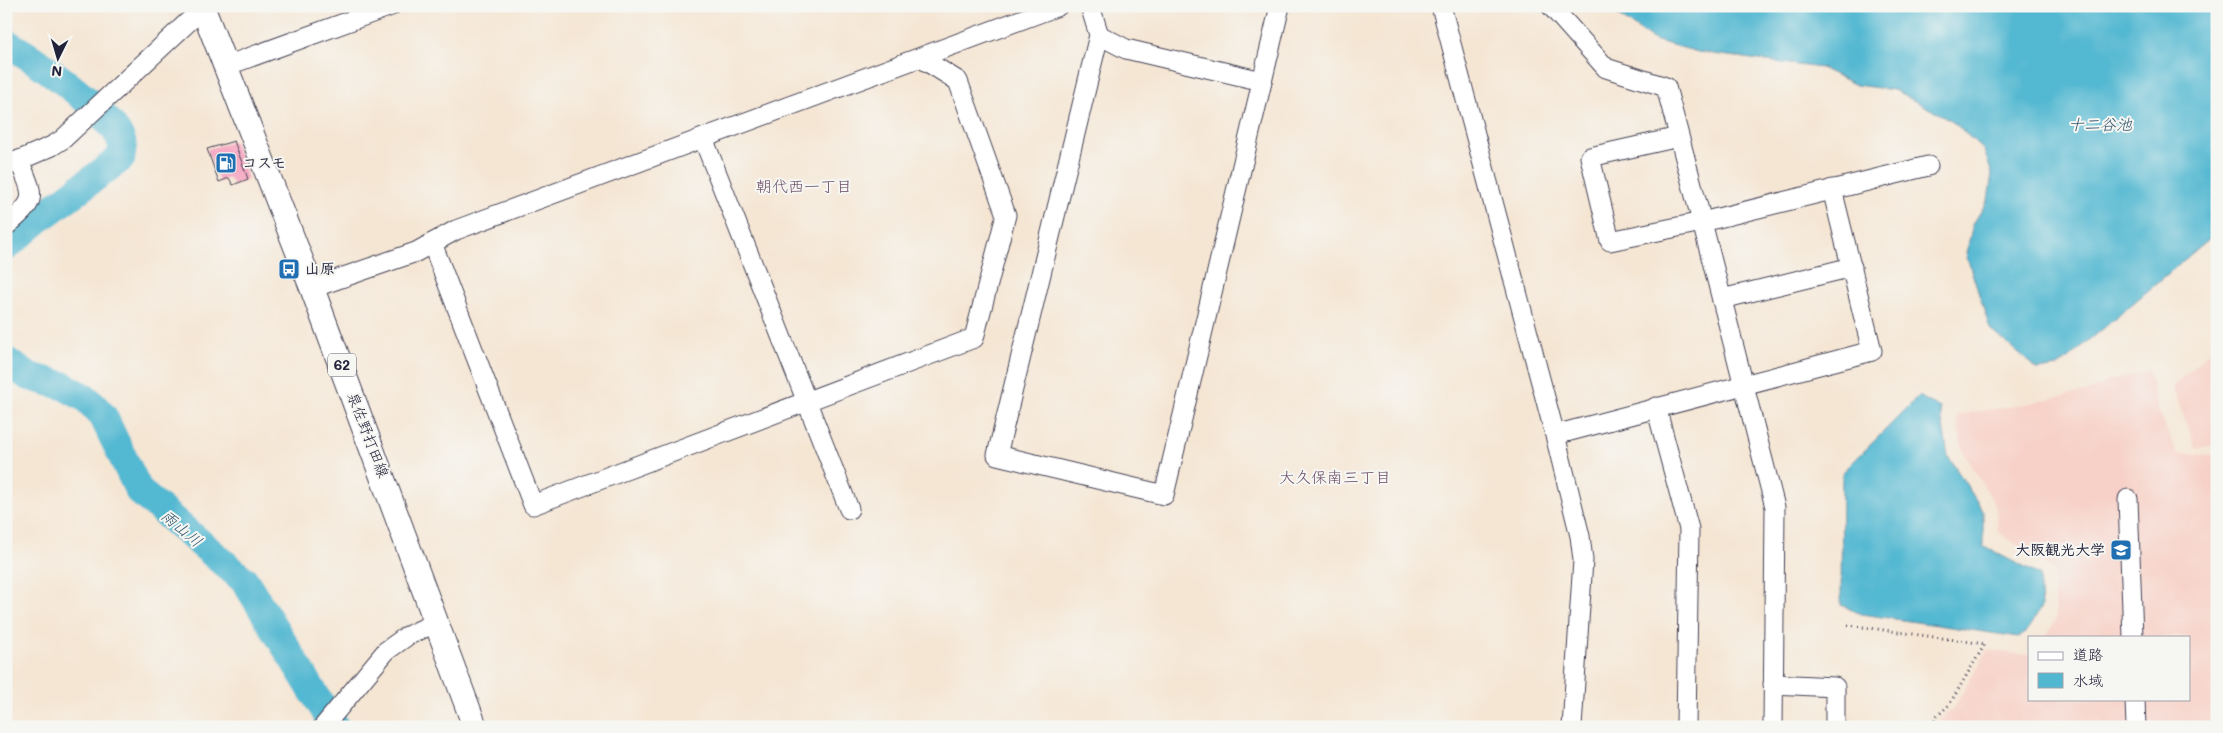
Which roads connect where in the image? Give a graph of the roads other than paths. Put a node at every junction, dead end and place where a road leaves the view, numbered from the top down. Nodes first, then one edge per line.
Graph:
1 (391, 6) edge
2 (1058, 6) edge
3 (1090, 6) edge
4 (1280, 6) edge
5 (1441, 6) edge
6 (1551, 6) edge
7 (202, 7) edge
8 (1099, 35) junction
9 (921, 58) junction
10 (226, 66) junction
11 (1262, 81) junction
12 (1679, 136) junction
13 (703, 138) junction
14 (13, 163) edge
15 (1928, 166) dead end
16 (1832, 189) junction
17 (1702, 222) junction
18 (6, 226) edge
19 (432, 243) junction
20 (1852, 267) junction
21 (312, 288) junction
22 (1722, 299) junction
23 (1744, 385) junction
24 (806, 403) junction
25 (1656, 407) junction
26 (1555, 435) junction
27 (2128, 499) dead end
28 (849, 509) dead end
29 (435, 623) junction
30 (2133, 636) edge
31 (1773, 684) junction
32 (2135, 700) edge
33 (323, 727) edge
34 (475, 727) edge
35 (1572, 727) edge
36 (1686, 727) edge
37 (1773, 727) edge
38 (1835, 727) edge
39 (2136, 727) edge

1 - 10 street
2 - 9 street
3 - 8 street
4 - 11 street
5 - 26 street
6 - 12 street
7 - 10 main road, 泉佐野打田線 / 62
7 - 14 street
8 - 11 street
8 - 11 street
9 - 13 street
9 - 24 street
10 - 21 main road, 泉佐野打田線 / 62
12 - 17 street
12 - 17 street
13 - 19 street
13 - 24 street
14 - 18 street
15 - 16 street
16 - 17 street
16 - 20 street
17 - 22 street
19 - 21 street
19 - 24 street
20 - 22 street
20 - 23 street
21 - 29 main road, 泉佐野打田線 / 62
22 - 23 street
23 - 25 street
23 - 31 street
24 - 28 street
25 - 26 street
25 - 36 street
26 - 35 street
27 - 30 street
29 - 33 street
29 - 34 main road, 泉佐野打田線 / 62
31 - 37 street
31 - 38 street
32 - 39 street

